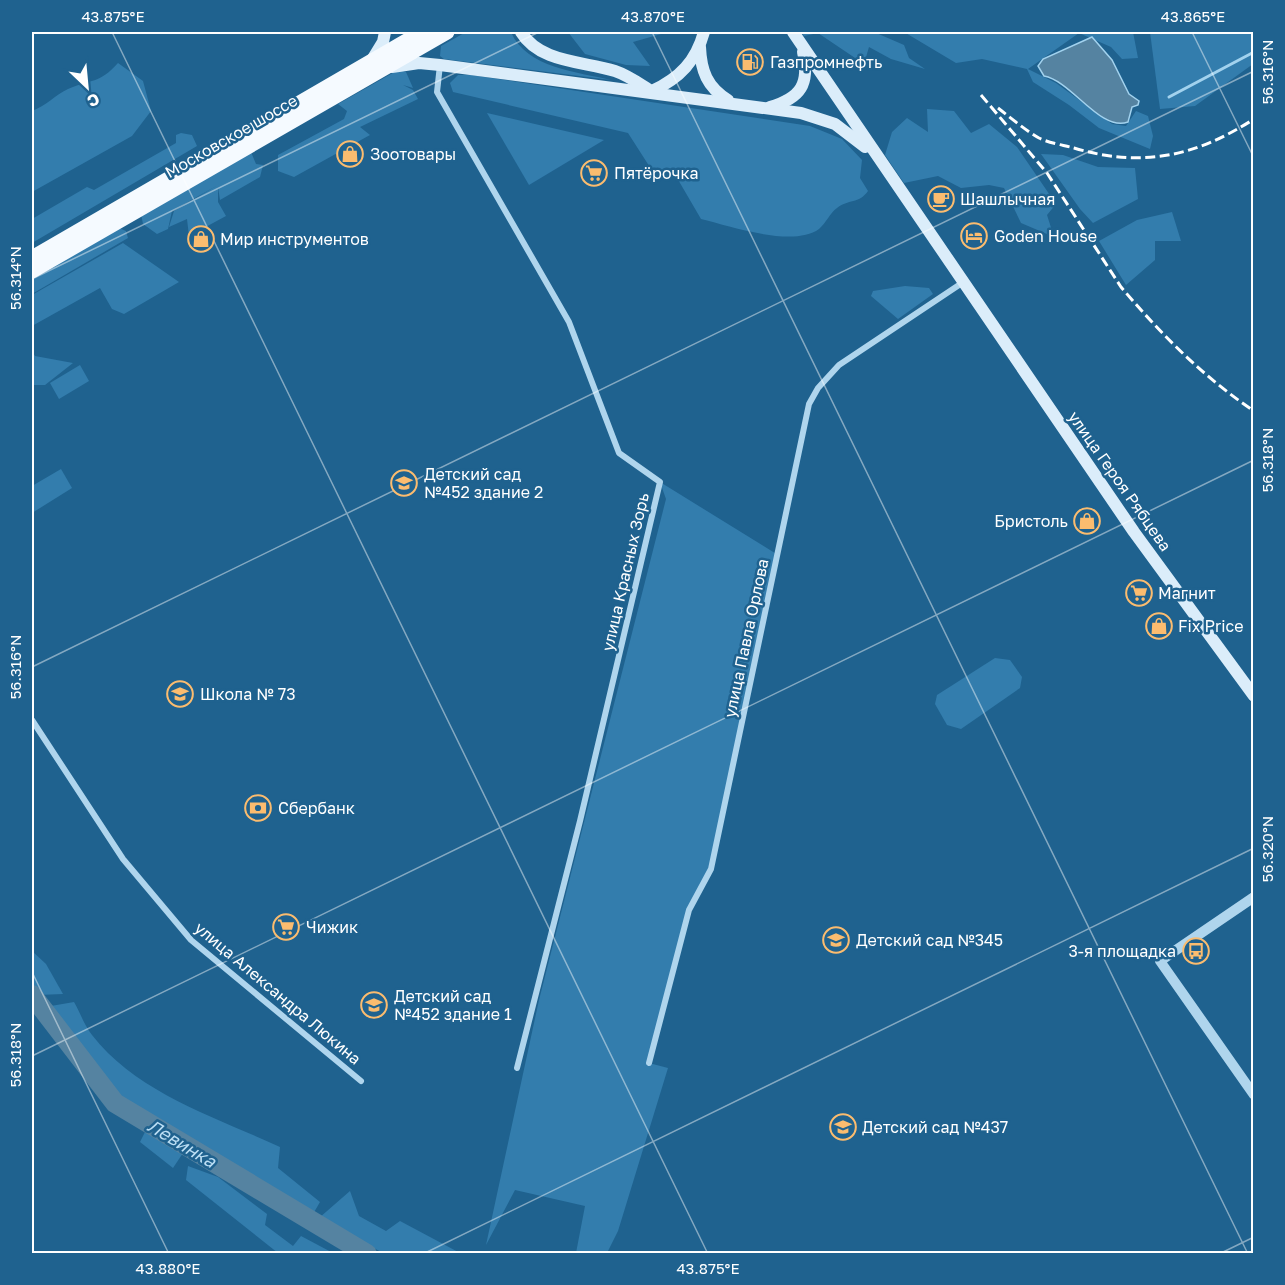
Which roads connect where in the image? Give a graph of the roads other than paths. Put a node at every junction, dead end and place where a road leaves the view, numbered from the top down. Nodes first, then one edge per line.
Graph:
1 (385, 32) edge
2 (422, 32) edge
3 (447, 32) edge
4 (521, 32) edge
5 (704, 32) edge
6 (793, 32) edge
7 (802, 44) junction
8 (700, 46) junction
9 (440, 65) junction
10 (375, 66) junction
11 (651, 91) junction
12 (734, 103) junction
13 (766, 108) junction
14 (877, 158) junction
15 (32, 258) edge
16 (32, 271) edge
17 (962, 283) junction
18 (1254, 696) edge
19 (32, 720) edge
20 (1254, 897) edge
21 (649, 1063) dead end
22 (517, 1068) dead end
23 (362, 1081) dead end
24 (1254, 1095) edge

1 - 10 main road
2 - 10 main road, Московское шоссе
3 - 10 main road, Московское шоссе
4 - 11 main road
5 - 8 main road
6 - 7 main road
7 - 13 main road
7 - 14 main road
8 - 11 main road
8 - 12 main road
9 - 10 main road
9 - 11 main road
9 - 22 street, улица Красных Зорь
10 - 15 main road, Московское шоссе
10 - 16 main road, Московское шоссе
11 - 12 main road
12 - 13 main road
13 - 14 main road
14 - 17 main road, улица Героя Рябцева
17 - 18 main road, улица Героя Рябцева
17 - 21 street, улица Павла Орлова
19 - 23 street, улица Александра Люкина
20 - 24 street

